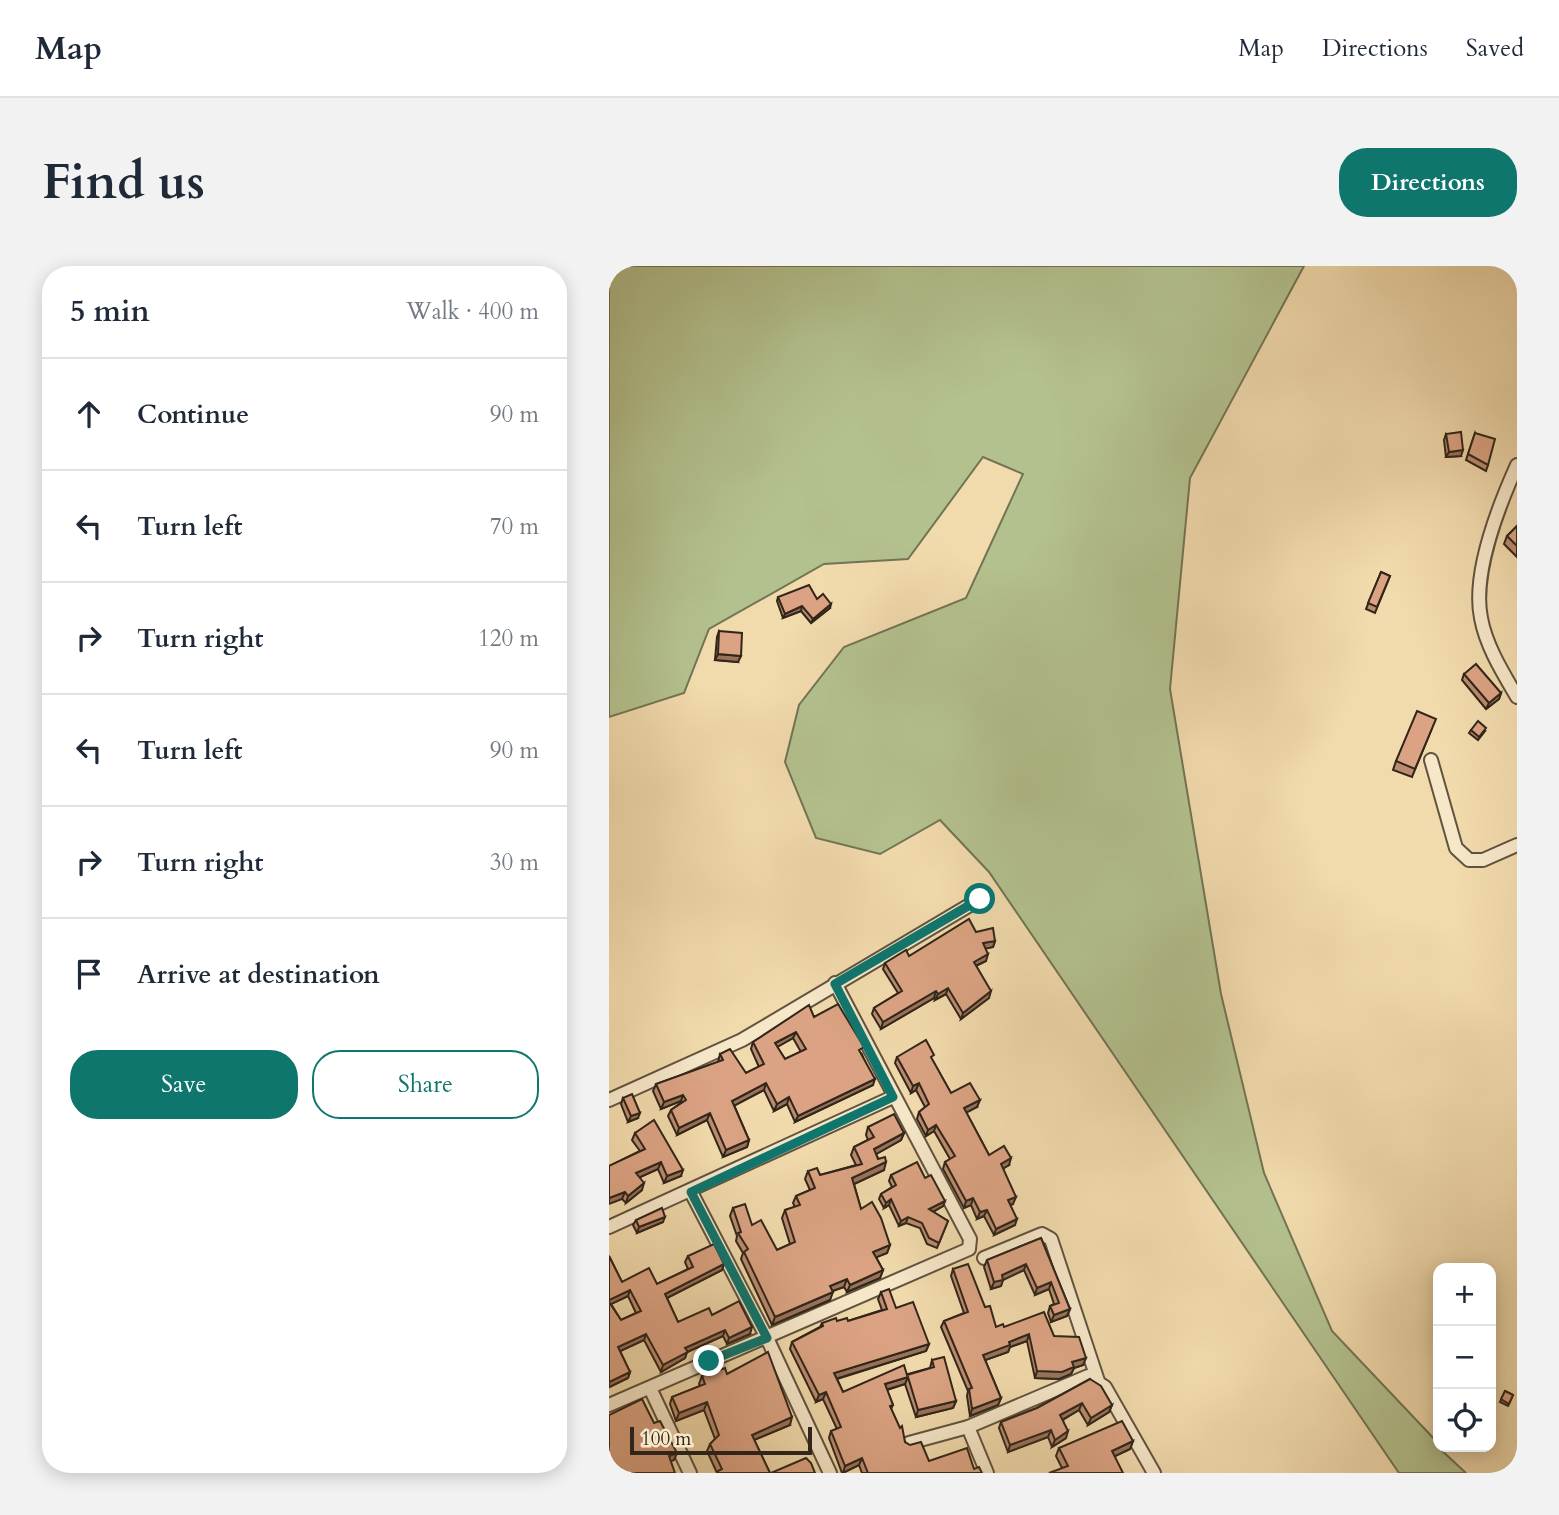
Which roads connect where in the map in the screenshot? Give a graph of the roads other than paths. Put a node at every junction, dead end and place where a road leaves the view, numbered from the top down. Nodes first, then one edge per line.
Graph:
1 (1517, 465) edge
2 (1517, 697) edge
3 (1431, 760) dead end
4 (1517, 845) edge
5 (980, 899) dead end
6 (835, 984) junction
7 (893, 1097) junction
8 (609, 1100) edge
9 (691, 1192) junction
10 (609, 1227) edge
11 (984, 1258) dead end
12 (767, 1338) junction
13 (1098, 1381) junction
14 (650, 1388) junction
15 (609, 1405) edge
16 (968, 1427) junction
17 (909, 1443) edge
18 (690, 1473) edge
19 (830, 1473) edge
20 (986, 1473) edge
21 (1154, 1473) edge

1 - 2 street
3 - 4 street
5 - 6 street
6 - 7 street
6 - 8 street
7 - 9 street
7 - 12 street
9 - 10 street
9 - 12 street
11 - 13 street
12 - 14 street
12 - 19 street
13 - 16 street
13 - 21 street
14 - 15 street
14 - 18 street
16 - 17 street
16 - 20 street

